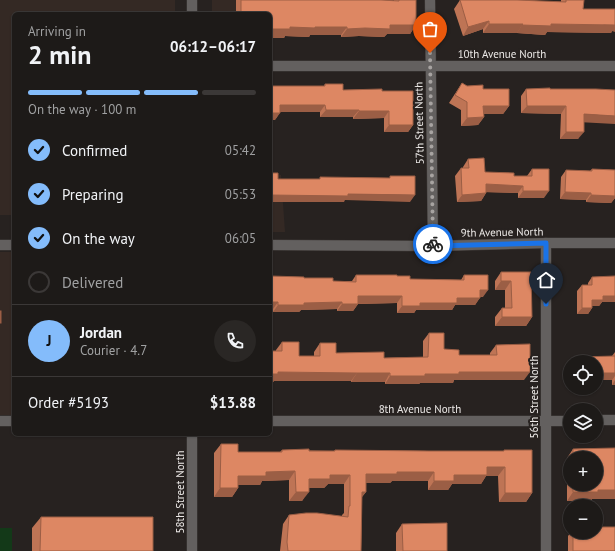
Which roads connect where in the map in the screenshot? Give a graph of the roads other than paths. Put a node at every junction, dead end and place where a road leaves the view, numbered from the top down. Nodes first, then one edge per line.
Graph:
1 (192, 0) edge
2 (430, 0) edge
3 (192, 12) edge
4 (272, 66) edge
5 (430, 66) junction
6 (615, 66) edge
7 (546, 243) junction
8 (615, 243) edge
9 (0, 245) edge
10 (12, 245) edge
11 (272, 245) edge
12 (433, 246) junction
13 (563, 420) edge
14 (603, 420) edge
15 (615, 420) edge
16 (0, 421) edge
17 (12, 421) edge
18 (272, 421) edge
19 (546, 421) junction
20 (192, 436) edge
21 (192, 551) edge
22 (546, 551) edge

1 - 3 street
2 - 5 street, 57th Street North
4 - 5 street, 10th Avenue North
5 - 6 street, 10th Avenue North
5 - 12 street, 57th Street North
7 - 8 street, 9th Avenue North
7 - 12 street, 9th Avenue North
7 - 19 street, 56th Street North
9 - 10 street
11 - 12 street, 9th Avenue North
13 - 19 street, 8th Avenue North
14 - 15 street
16 - 17 street
18 - 19 street, 8th Avenue North
19 - 22 street, 56th Street North
20 - 21 street, 58th Street North

